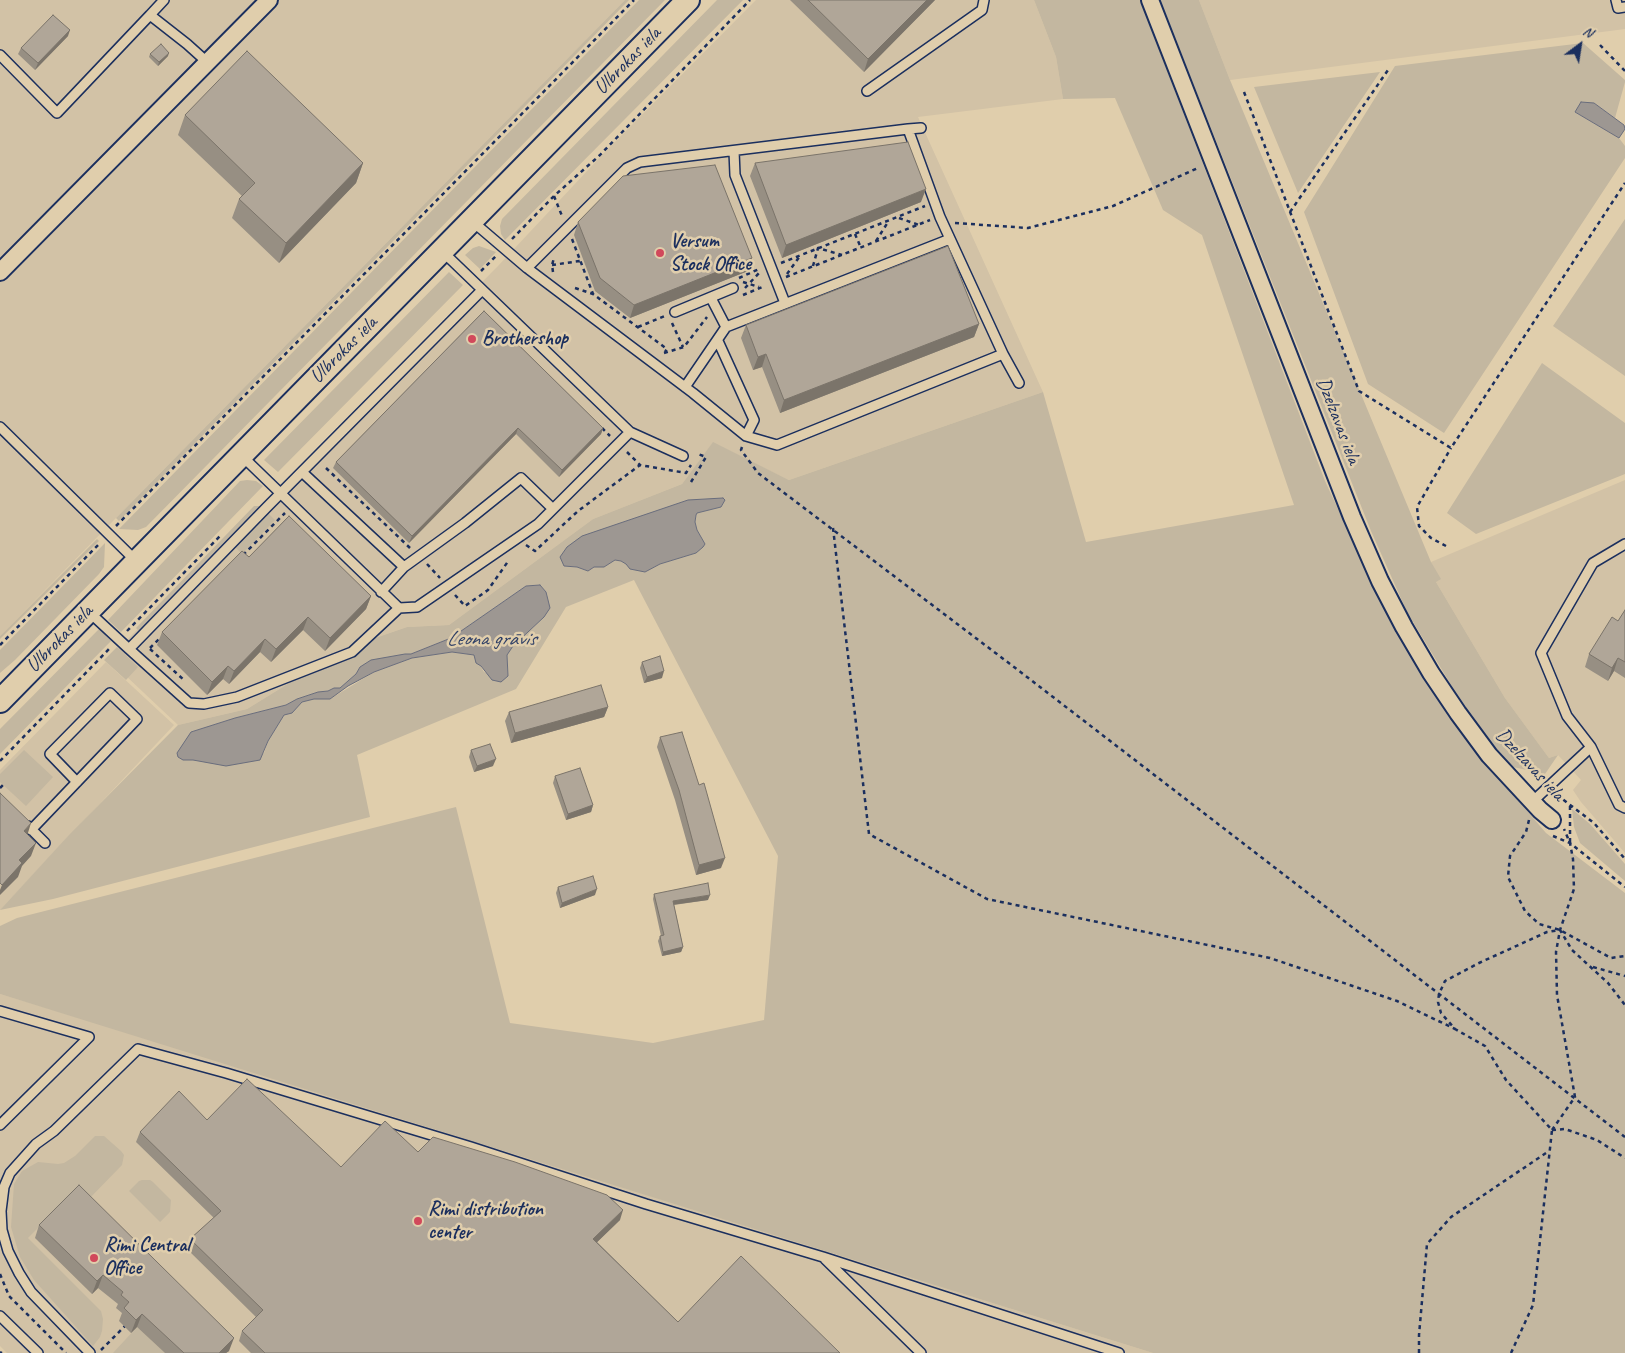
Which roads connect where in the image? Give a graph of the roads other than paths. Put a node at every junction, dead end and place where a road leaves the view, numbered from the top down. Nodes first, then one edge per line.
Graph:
1 (164, 0) edge
2 (269, 0) edge
3 (688, 0) edge
4 (984, 0) edge
5 (1150, 0) edge
6 (1616, 0) edge
7 (1625, 7) edge
8 (150, 15) junction
9 (0, 55) edge
10 (206, 62) junction
11 (867, 91) dead end
12 (921, 128) dead end
13 (908, 130) junction
14 (734, 151) junction
15 (472, 220) junction
16 (950, 239) junction
17 (442, 251) junction
18 (527, 268) junction
19 (0, 272) edge
20 (735, 284) road end
21 (482, 290) junction
22 (711, 298) junction
23 (786, 303) junction
24 (672, 313) road end
25 (726, 328) junction
26 (718, 341) junction
27 (1003, 354) junction
28 (1019, 383) dead end
29 (685, 387) junction
30 (0, 427) edge
31 (630, 432) junction
32 (746, 436) junction
33 (241, 454) junction
34 (683, 456) road end
35 (302, 472) junction
36 (280, 493) junction
37 (553, 509) junction
38 (1625, 544) edge
39 (136, 561) junction
40 (404, 567) junction
41 (381, 592) junction
42 (398, 608) junction
43 (88, 610) junction
44 (129, 649) junction
45 (0, 700) edge
46 (1591, 747) junction
47 (77, 782) junction
48 (1532, 802) junction
49 (1625, 808) edge
50 (19, 817) edge
51 (1552, 820) dead end
52 (32, 830) junction
53 (45, 843) dead end
54 (0, 1011) edge
55 (0, 1125) edge
56 (823, 1257) junction
57 (0, 1316) edge
58 (38, 1353) edge
59 (90, 1353) edge
60 (922, 1353) edge
61 (1119, 1353) edge

1 - 8 lane
2 - 10 street
3 - 15 main road, Ulbrokas iela
4 - 11 lane
5 - 48 street, Dzelzavas iela
6 - 7 lane
8 - 9 lane
8 - 10 lane
10 - 19 street
12 - 13 lane
13 - 14 lane
13 - 16 lane
14 - 18 lane
14 - 23 lane
15 - 17 main road, Ulbrokas iela
15 - 18 lane
16 - 23 lane
16 - 27 lane
17 - 21 lane
17 - 33 main road, Ulbrokas iela
18 - 29 lane
20 - 22 lane
21 - 31 lane
21 - 35 lane
22 - 24 lane
22 - 25 lane
23 - 25 lane
25 - 26 lane
26 - 29 lane
26 - 32 lane
27 - 28 lane
27 - 32 lane
29 - 32 lane
30 - 39 lane
31 - 34 lane
31 - 37 lane
33 - 36 lane
33 - 39 main road, Ulbrokas iela
35 - 36 lane
35 - 40 lane
36 - 41 lane
36 - 44 lane
37 - 40 lane
37 - 42 lane
38 - 46 lane
39 - 43 main road, Ulbrokas iela
40 - 41 lane
41 - 42 lane
42 - 44 lane
43 - 44 lane
43 - 45 main road, Ulbrokas iela
46 - 48 lane
46 - 49 lane
47 - 47 lane
47 - 52 lane
48 - 51 street, Dzelzavas iela
50 - 52 lane
52 - 53 lane
54 - 55 lane
56 - 59 lane
56 - 60 lane
56 - 61 lane
57 - 58 lane

